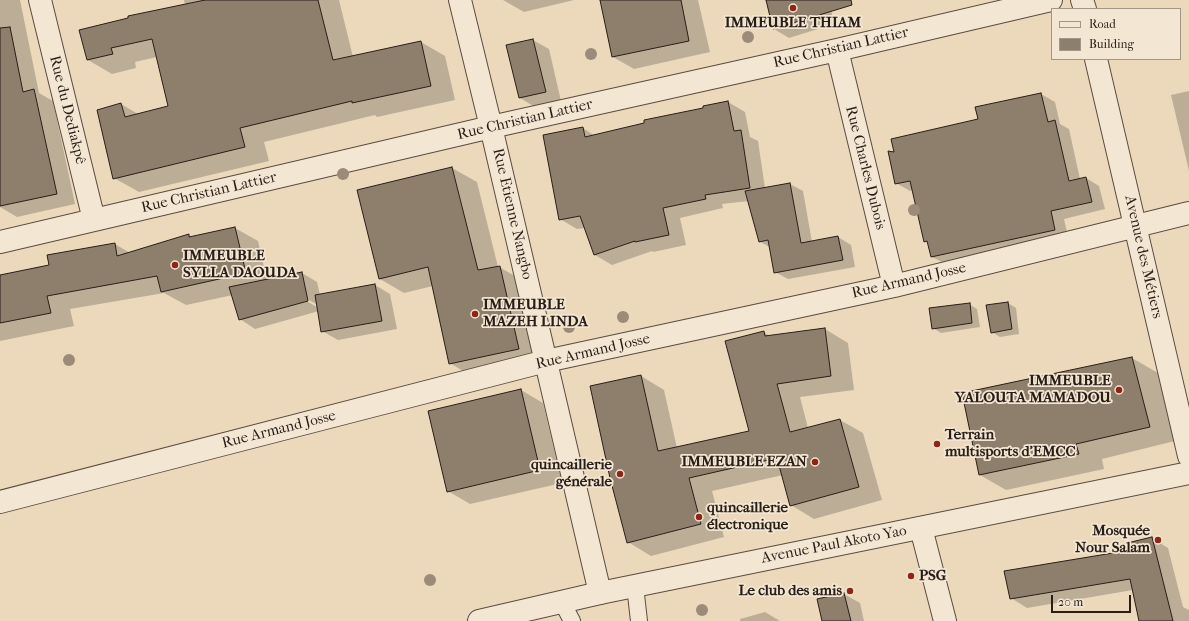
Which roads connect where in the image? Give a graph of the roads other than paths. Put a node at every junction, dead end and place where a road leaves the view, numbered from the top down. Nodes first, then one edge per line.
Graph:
1 (40, 0) edge
2 (460, 0) edge
3 (1051, 0) edge
4 (837, 50) junction
5 (1096, 60) edge
6 (491, 127) junction
7 (1189, 213) edge
8 (94, 220) junction
9 (1136, 226) junction
10 (0, 242) edge
11 (894, 286) junction
12 (546, 361) junction
13 (1189, 456) edge
14 (1189, 472) edge
15 (0, 502) edge
16 (921, 528) junction
17 (635, 586) junction
18 (600, 593) junction
19 (562, 602) junction
20 (479, 621) edge
21 (572, 621) edge
22 (639, 621) edge
23 (945, 621) edge

1 - 8 street, Rue du Dediakpê
2 - 6 street, Rue Etienne Nangbo
3 - 4 street, Rue Christian Lattier
4 - 6 street, Rue Christian Lattier
4 - 11 street, Rue Charles Dubois
5 - 9 street, Avenue des Métiers
6 - 8 street, Rue Christian Lattier
6 - 12 street, Rue Etienne Nangbo
7 - 9 street, Rue Armand Josse
8 - 10 street, Rue Christian Lattier
9 - 11 street, Rue Armand Josse
9 - 13 street, Avenue des Métiers
11 - 12 street, Rue Armand Josse
12 - 15 street, Rue Armand Josse
12 - 18 street, Rue Etienne Nangbo
14 - 16 street, Avenue Paul Akoto Yao
16 - 17 street, Avenue Paul Akoto Yao
16 - 23 street
17 - 18 street, Avenue Paul Akoto Yao
17 - 22 lane
18 - 19 street, Avenue Paul Akoto Yao
19 - 20 street, Avenue Paul Akoto Yao
19 - 21 lane

